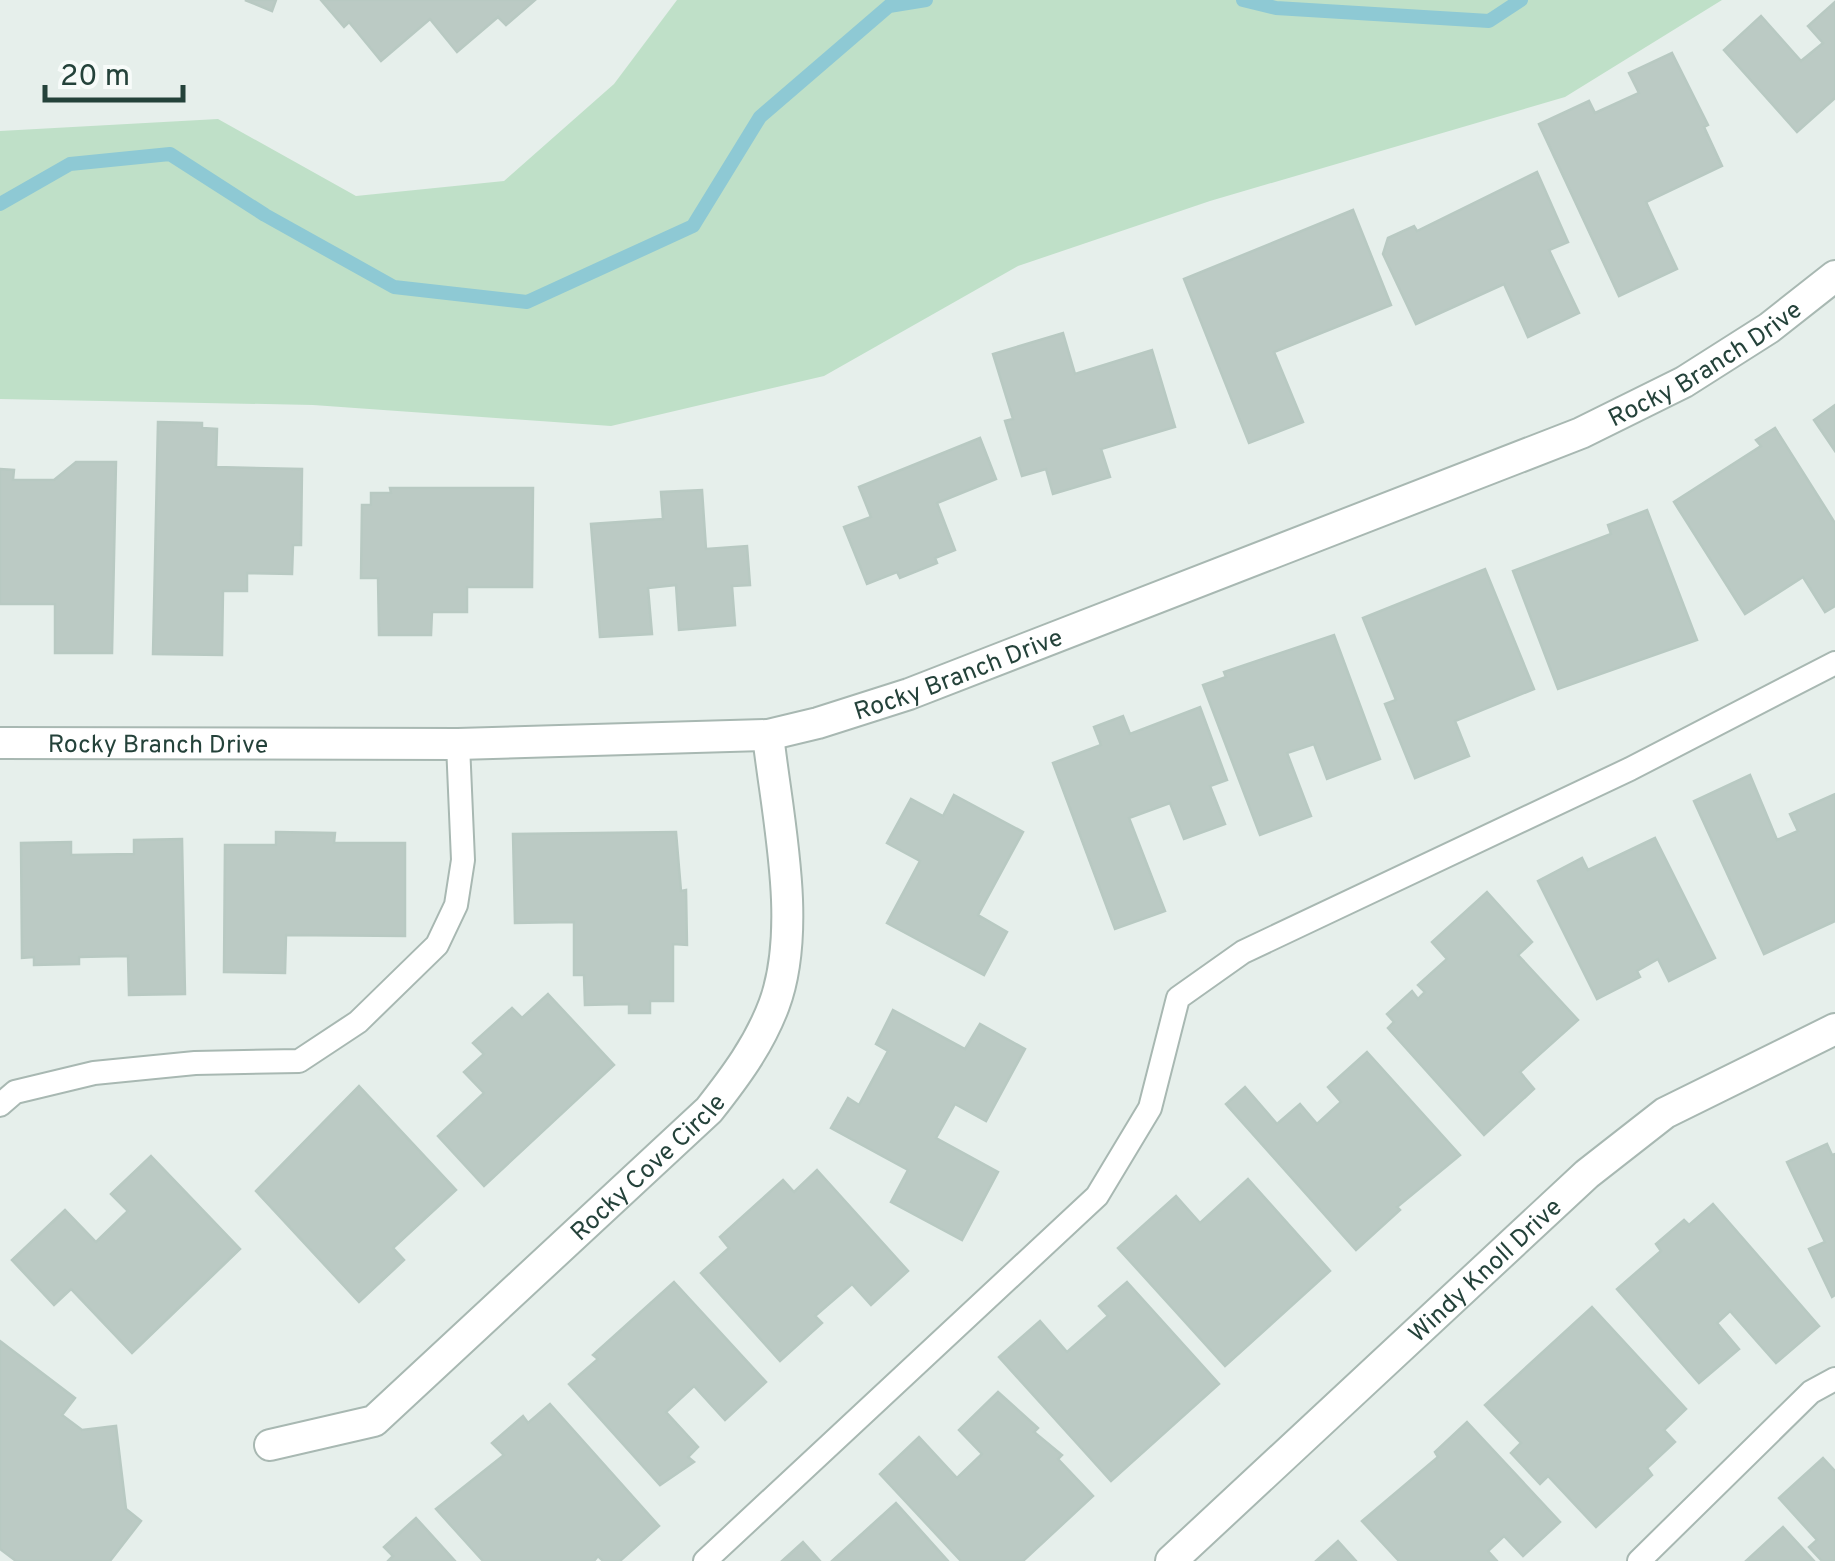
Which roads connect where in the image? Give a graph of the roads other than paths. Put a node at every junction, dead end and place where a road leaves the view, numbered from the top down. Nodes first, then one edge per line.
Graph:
1 (1835, 276) edge
2 (1835, 663) edge
3 (768, 735) junction
4 (0, 742) edge
5 (458, 744) junction
6 (1835, 1029) edge
7 (0, 1106) edge
8 (1835, 1379) edge
9 (270, 1444) dead end
10 (705, 1561) edge
11 (1171, 1561) edge
12 (1639, 1561) edge

1 - 3 street, Rocky Branch Drive
2 - 10 lane
3 - 5 street, Rocky Branch Drive
3 - 9 street, Rocky Cove Circle
4 - 5 street, Rocky Branch Drive
5 - 7 lane
6 - 11 street, Windy Knoll Drive
8 - 12 lane

